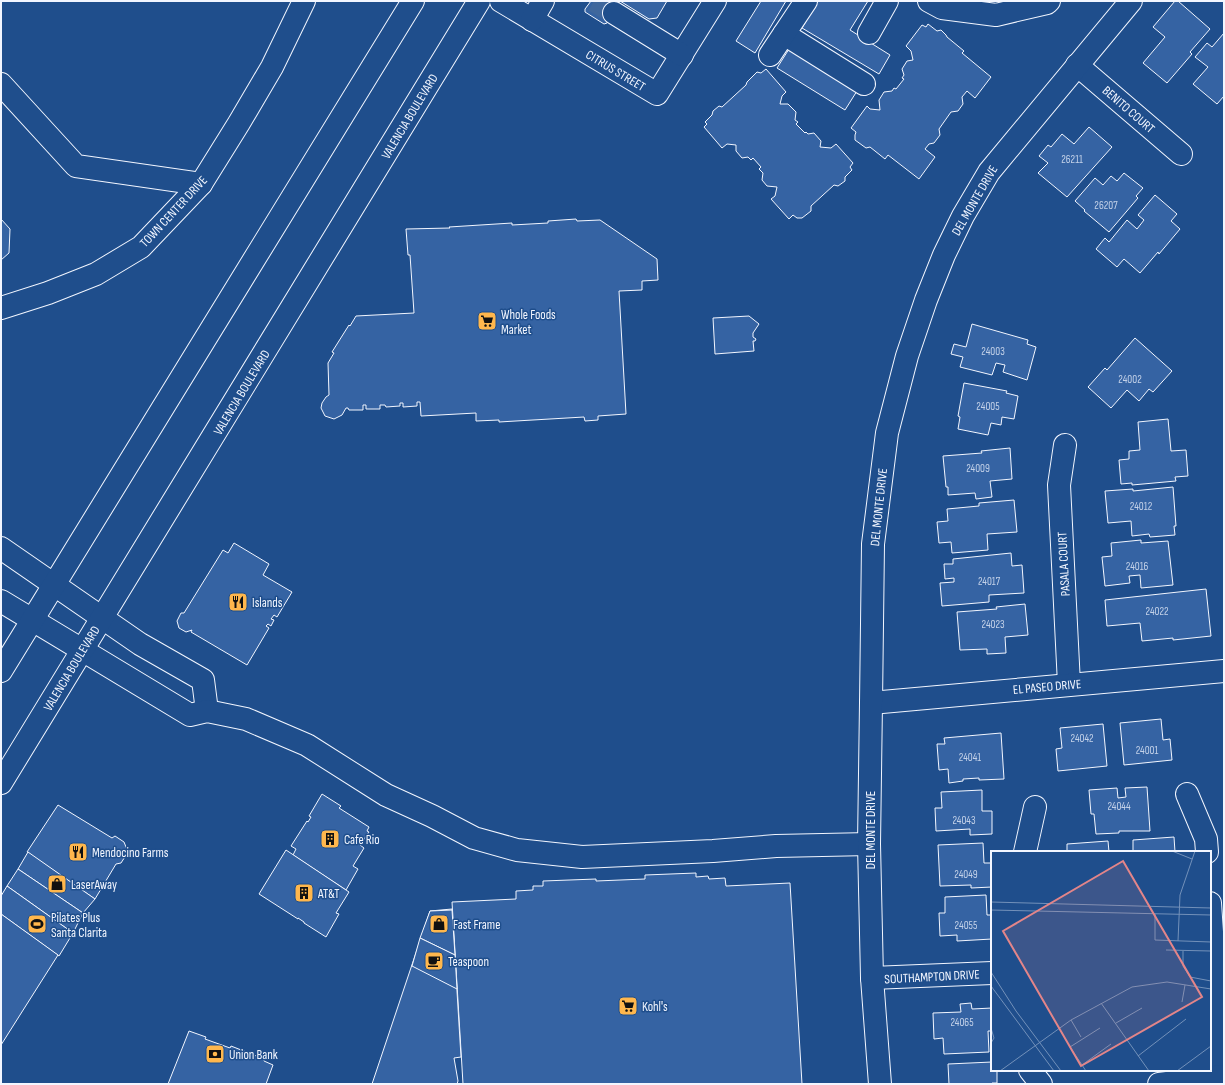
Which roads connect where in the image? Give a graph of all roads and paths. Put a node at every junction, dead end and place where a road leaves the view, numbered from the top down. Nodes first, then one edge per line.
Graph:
1 (304, 1) edge
2 (413, 1) edge
3 (479, 1) edge
4 (501, 1) edge
5 (543, 1) edge
6 (715, 1) edge
7 (806, 1) edge
8 (887, 1) edge
9 (929, 1) edge
10 (1049, 1) edge
11 (1131, 1) edge
12 (614, 13) tunnel mouth
13 (532, 20) junction
14 (869, 33) dead end
15 (784, 34) junction
16 (682, 55) junction
17 (770, 55) dead end
18 (1077, 65) junction
19 (1, 84) edge
20 (864, 84) dead end
21 (1181, 154) dead end
22 (201, 184) junction
23 (1, 308) edge
24 (1065, 445) dead end
25 (1, 548) edge
26 (54, 584) junction
27 (1, 600) edge
28 (102, 618) junction
29 (33, 620) junction
30 (83, 650) junction
31 (1, 671) edge
32 (1224, 671) edge
33 (1070, 684) junction
34 (871, 703) junction
35 (207, 711) junction
36 (1, 783) edge
37 (1187, 794) dead end
38 (1035, 807) dead end
39 (870, 844) junction
40 (1025, 851) edge
41 (1206, 851) edge
42 (1211, 916) edge
43 (991, 973) edge
44 (872, 978) junction
45 (1031, 1071) edge
46 (1223, 1076) edge
47 (880, 1084) edge
48 (1041, 1084) edge
49 (1159, 1084) edge

1 - 22 street, TOWN CENTER DRIVE
2 - 26 street
3 - 28 street, VALENCIA BOULEVARD
4 - 13 street, CITRUS STREET
5 - 13 street
6 - 16 street, CITRUS STREET
7 - 15 street
8 - 14 street
9 - 10 street
11 - 18 street, DEL MONTE DRIVE
12 - 16 street
13 - 16 street, CITRUS STREET
15 - 17 street
15 - 20 street
18 - 21 street, BENITO COURT
18 - 34 street, DEL MONTE DRIVE
19 - 22 street
22 - 23 street, TOWN CENTER DRIVE
24 - 33 street, PASALA COURT
25 - 26 street
26 - 28 street
26 - 29 street
27 - 29 street
28 - 30 street, VALENCIA BOULEVARD
28 - 35 street
29 - 30 street
29 - 31 street
30 - 35 street
30 - 36 street, VALENCIA BOULEVARD
32 - 33 street, EL PASEO DRIVE
33 - 34 street, EL PASEO DRIVE
34 - 39 street, DEL MONTE DRIVE
35 - 39 street
37 - 41 street
38 - 40 street
39 - 44 street, DEL MONTE DRIVE
42 - 46 street
43 - 44 street, SOUTHAMPTON DRIVE
44 - 47 street, DEL MONTE DRIVE
45 - 48 street
46 - 49 street

